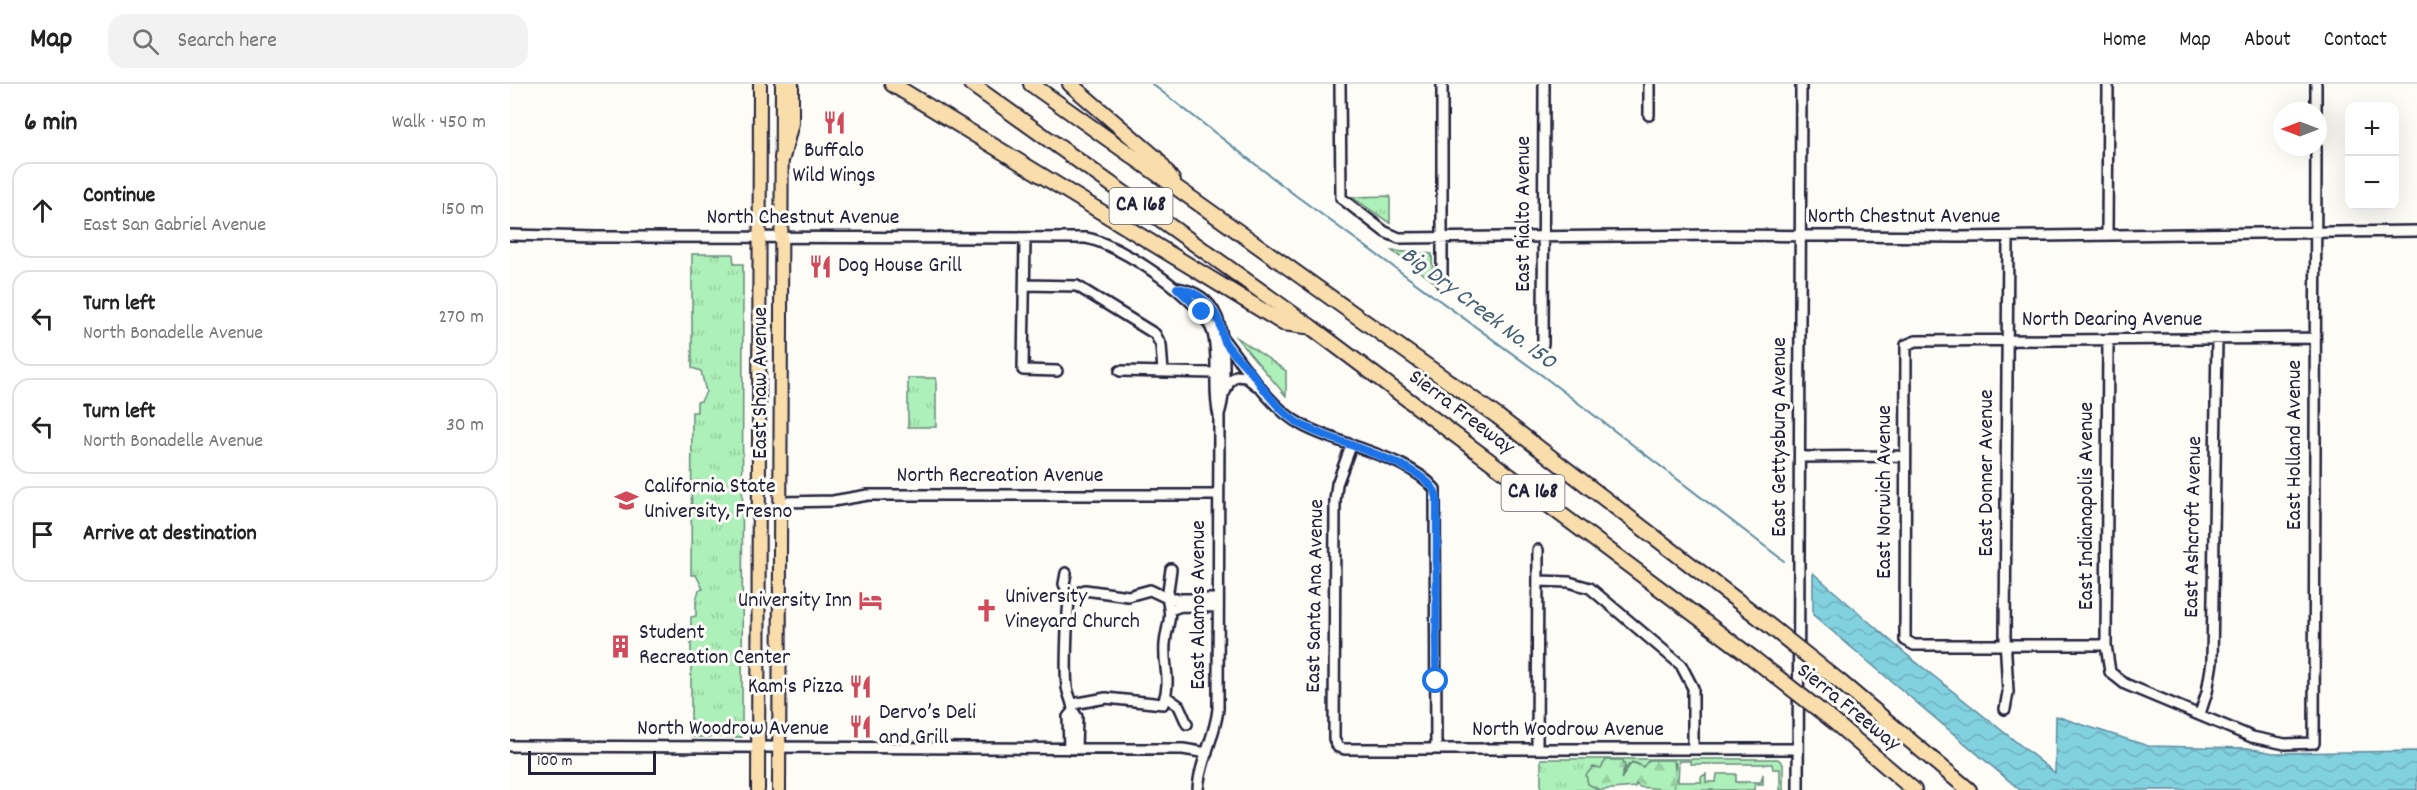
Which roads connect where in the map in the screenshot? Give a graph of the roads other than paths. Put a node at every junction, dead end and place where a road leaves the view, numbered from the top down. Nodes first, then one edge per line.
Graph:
1 (760, 84) edge
2 (782, 84) edge
3 (791, 84) edge
4 (892, 84) edge
5 (971, 84) edge
6 (1031, 84) edge
7 (1070, 84) edge
8 (1340, 84) edge
9 (1442, 84) edge
10 (1544, 84) edge
11 (1649, 84) edge
12 (1801, 84) edge
13 (2108, 84) edge
14 (2316, 84) edge
15 (2316, 102) edge
16 (1649, 115) dead end
17 (2316, 156) edge
18 (782, 158) junction
19 (1180, 190) junction
20 (2417, 231) edge
21 (2316, 232) junction
22 (2107, 234) junction
23 (510, 235) edge
24 (1442, 237) junction
25 (1544, 237) junction
26 (1800, 237) junction
27 (2008, 237) junction
28 (759, 238) junction
29 (783, 238) junction
30 (1025, 238) junction
31 (1442, 284) dead end
32 (1025, 285) junction
33 (1177, 288) junction
34 (1311, 327) junction
35 (2315, 338) junction
36 (2217, 339) junction
37 (1224, 340) junction
38 (2007, 340) junction
39 (2108, 340) junction
40 (1909, 342) joint
41 (1543, 344) dead end
42 (1057, 371) dead end
43 (1120, 371) dead end
44 (1162, 372) junction
45 (1215, 373) junction
46 (1261, 387) junction
47 (1223, 400) junction
48 (1219, 416) junction
49 (1351, 446) junction
50 (1905, 456) junction
51 (1800, 457) junction
52 (1218, 495) junction
53 (782, 502) junction
54 (1538, 550) dead end
55 (1171, 569) dead end
56 (1066, 573) dead end
57 (1538, 581) junction
58 (1071, 596) junction
59 (1167, 598) junction
60 (1218, 603) junction
61 (1170, 610) junction
62 (2007, 645) junction
63 (2106, 645) junction
64 (1165, 696) junction
65 (1073, 707) junction
66 (2005, 709) dead end
67 (2199, 714) junction
68 (1187, 724) dead end
69 (510, 746) edge
70 (1338, 747) joint
71 (758, 749) junction
72 (779, 749) junction
73 (1072, 749) junction
74 (1436, 749) junction
75 (1537, 749) junction
76 (1693, 749) junction
77 (1798, 749) junction
78 (1207, 753) junction
79 (758, 790) edge
80 (779, 790) edge
81 (1198, 790) edge
82 (1798, 790) edge
83 (1914, 790) edge
84 (1969, 790) edge

1 - 28 main road, East Shaw Avenue
2 - 18 main road, East Shaw Avenue
3 - 18 highway
4 - 34 highway
5 - 34 highway, Sierra Freeway / CA 168
6 - 19 highway, Sierra Freeway / CA 168
7 - 19 highway
8 - 24 street, North Chestnut Avenue
9 - 24 street
10 - 25 street, East Rialto Avenue
11 - 16 street
12 - 26 street, East Gettysburg Avenue
13 - 22 street
14 - 15 street
17 - 21 street, East Holland Avenue
18 - 29 main road, East Shaw Avenue
19 - 84 highway, Sierra Freeway / CA 168, bridge
20 - 21 street, North Chestnut Avenue
21 - 22 street, North Chestnut Avenue
21 - 35 street, East Holland Avenue
22 - 27 street, North Chestnut Avenue
23 - 28 street, North Chestnut Avenue
24 - 25 street, North Chestnut Avenue
24 - 31 street
25 - 26 street, North Chestnut Avenue
25 - 41 street, East Rialto Avenue
26 - 27 street, North Chestnut Avenue
26 - 51 street, East Gettysburg Avenue
27 - 38 street, East Donner Avenue
28 - 29 street, North Chestnut Avenue
28 - 71 main road, East Shaw Avenue
29 - 30 street, North Chestnut Avenue
29 - 53 main road, East Shaw Avenue
30 - 32 street
30 - 33 street, North Chestnut Avenue
32 - 42 street
32 - 44 street
33 - 37 street
33 - 45 street
34 - 83 highway, Sierra Freeway / CA 168, bridge
35 - 36 street, North Dearing Avenue
35 - 67 street, East Holland Avenue
36 - 39 street, North Dearing Avenue
36 - 67 street, East Ashcroft Avenue
37 - 46 street
37 - 47 street
38 - 39 street, North Dearing Avenue
38 - 40 street, North Dearing Avenue
38 - 62 street, East Donner Avenue
39 - 63 street, East Indianapolis Avenue
40 - 50 street, East Norwich Avenue
43 - 44 street
44 - 45 street
45 - 48 street
46 - 47 street
46 - 49 street
47 - 48 street
48 - 52 street, East Alamos Avenue
49 - 70 street, East Santa Ana Avenue
49 - 74 street
50 - 51 street
50 - 62 street, East Norwich Avenue
51 - 77 street, East Gettysburg Avenue
52 - 53 street, North Recreation Avenue
52 - 60 street, East Alamos Avenue
53 - 72 main road, East Shaw Avenue
54 - 57 street
55 - 59 street
56 - 58 street
57 - 75 street
57 - 76 street
58 - 59 street
58 - 65 street
59 - 60 street
59 - 61 street
60 - 61 street
60 - 78 street, East Alamos Avenue
61 - 64 street
62 - 63 street
62 - 66 street, East Donner Avenue
63 - 67 street, East Indianapolis Avenue
64 - 65 street
64 - 68 street
65 - 73 street
69 - 71 street, North Woodrow Avenue
70 - 74 street, North Woodrow Avenue
71 - 72 street, North Woodrow Avenue
71 - 79 main road, East Shaw Avenue
72 - 73 street, North Woodrow Avenue
72 - 80 main road, East Shaw Avenue
73 - 78 street, North Woodrow Avenue
74 - 75 street, North Woodrow Avenue
75 - 76 street, North Woodrow Avenue
76 - 77 street, North Woodrow Avenue
77 - 82 street, East Gettysburg Avenue
78 - 81 street, East Alamos Avenue

